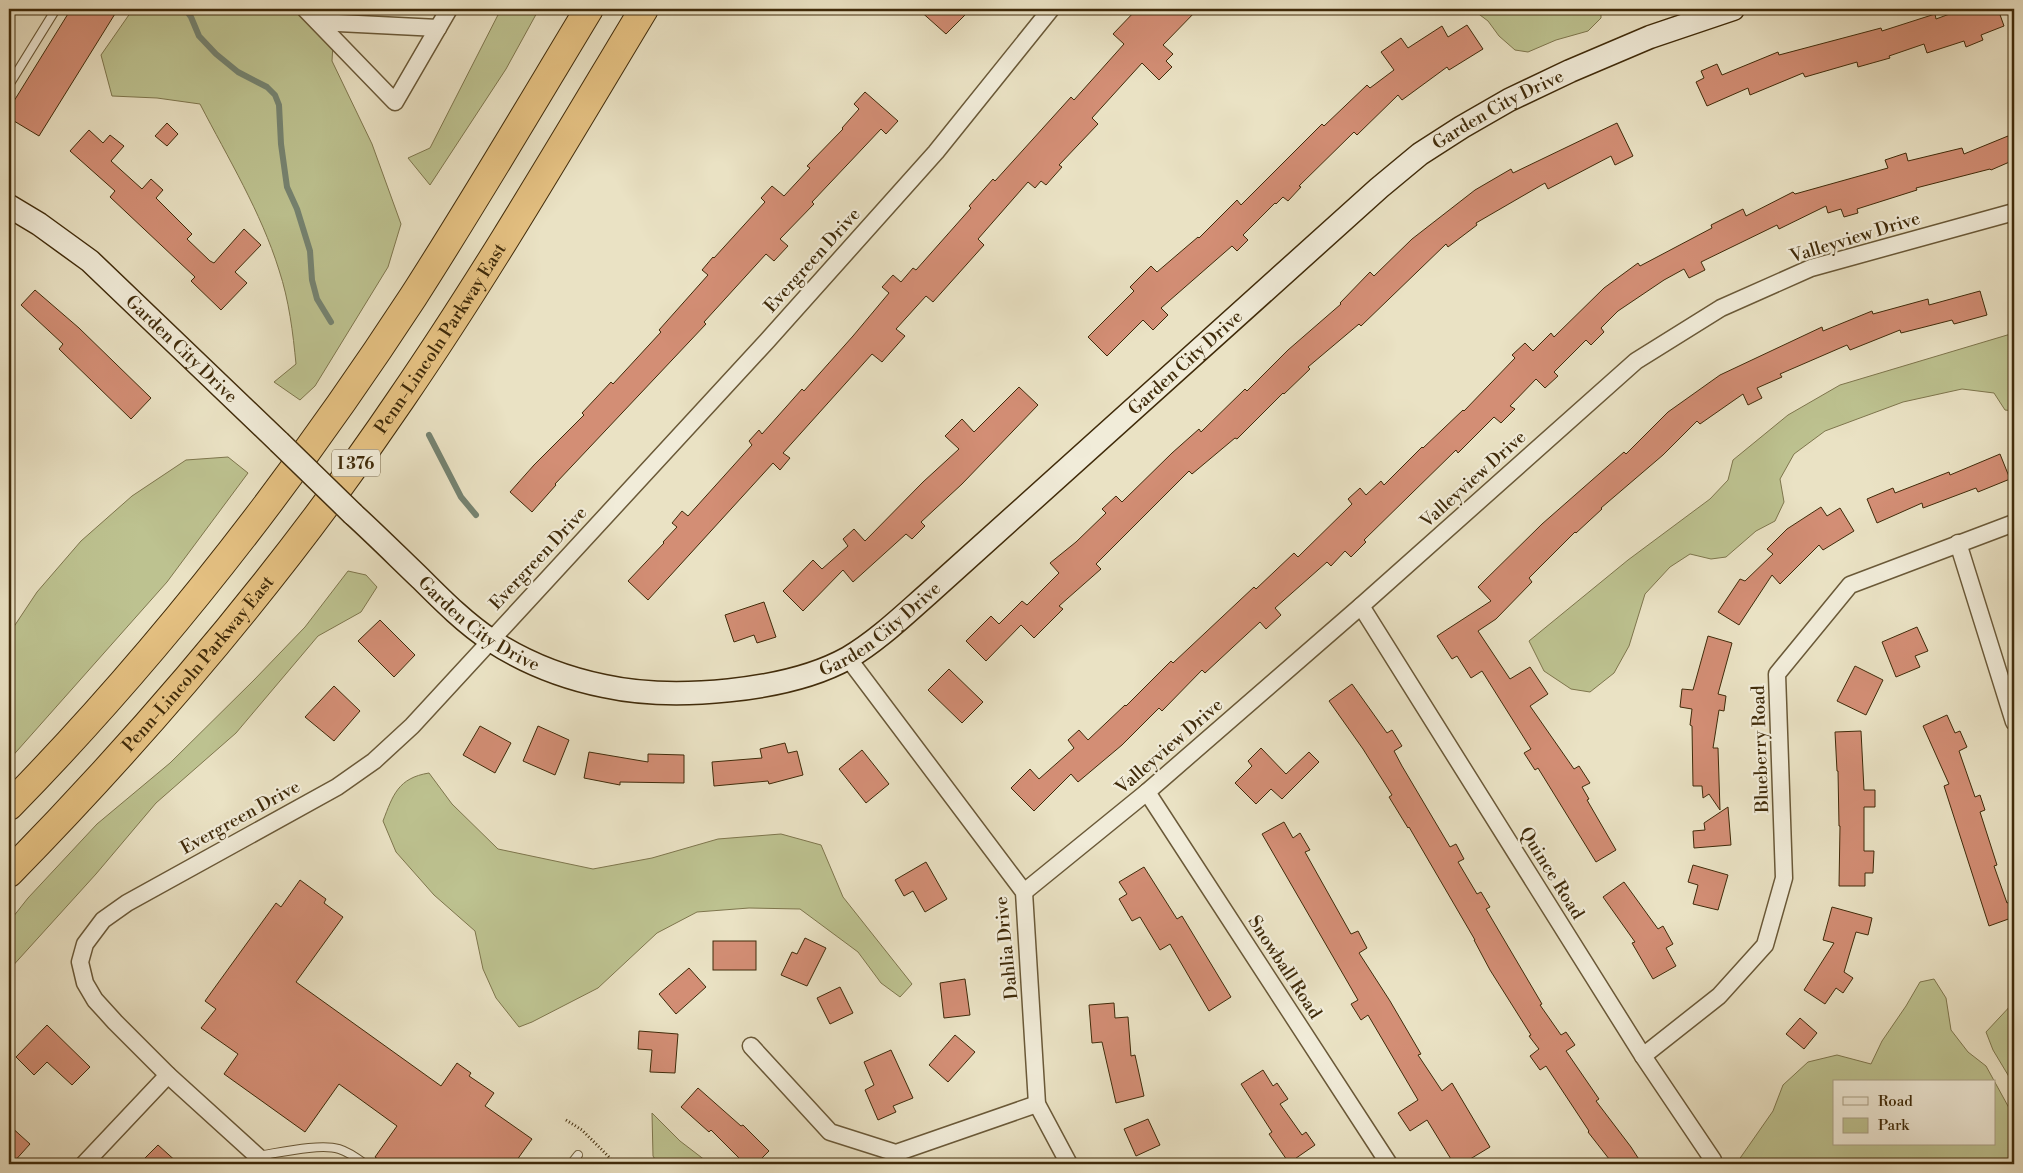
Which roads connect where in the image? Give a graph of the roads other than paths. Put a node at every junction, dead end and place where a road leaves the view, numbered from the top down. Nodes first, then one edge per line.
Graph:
1 (56, 9) edge
2 (305, 9) edge
3 (449, 9) edge
4 (589, 9) edge
5 (644, 9) edge
6 (1051, 9) edge
7 (1733, 9) edge
8 (318, 22) junction
9 (438, 28) junction
10 (9, 85) edge
11 (9, 206) edge
12 (2014, 212) edge
13 (2014, 523) edge
14 (1958, 543) junction
15 (1360, 606) junction
16 (490, 640) junction
17 (848, 658) junction
18 (2014, 722) edge
19 (1147, 792) junction
20 (9, 806) edge
21 (9, 873) edge
22 (1024, 892) junction
23 (751, 1046) dead end
24 (1643, 1056) junction
25 (168, 1075) junction
26 (1038, 1104) junction
27 (578, 1155) dead end
28 (261, 1160) edge
29 (1713, 1160) dead end
30 (84, 1164) edge
31 (366, 1164) edge
32 (571, 1164) edge
33 (1069, 1164) edge
34 (1389, 1164) edge

1 - 10 lane
2 - 8 street
3 - 9 street
4 - 20 highway, I 376
5 - 21 highway, Penn-Lincoln Parkway East / I 376
6 - 16 street, Evergreen Drive
7 - 17 street, Garden City Drive
8 - 9 street
8 - 9 street
11 - 16 street, Garden City Drive, bridge
12 - 15 street, Valleyview Drive
13 - 14 street, Blueberry Road
14 - 18 street
14 - 24 street, Blueberry Road
15 - 19 street, Valleyview Drive
15 - 24 street, Quince Road
16 - 17 street, Garden City Drive
16 - 25 street, Evergreen Drive
17 - 22 street, Dahlia Drive
19 - 22 street, Valleyview Drive
19 - 34 street, Snowball Road
22 - 26 street, Dahlia Drive
23 - 26 street
24 - 29 street, Quince Road
25 - 28 street, Evergreen Drive
25 - 30 street
26 - 33 street, Dahlia Drive
27 - 32 lane
28 - 31 lane

